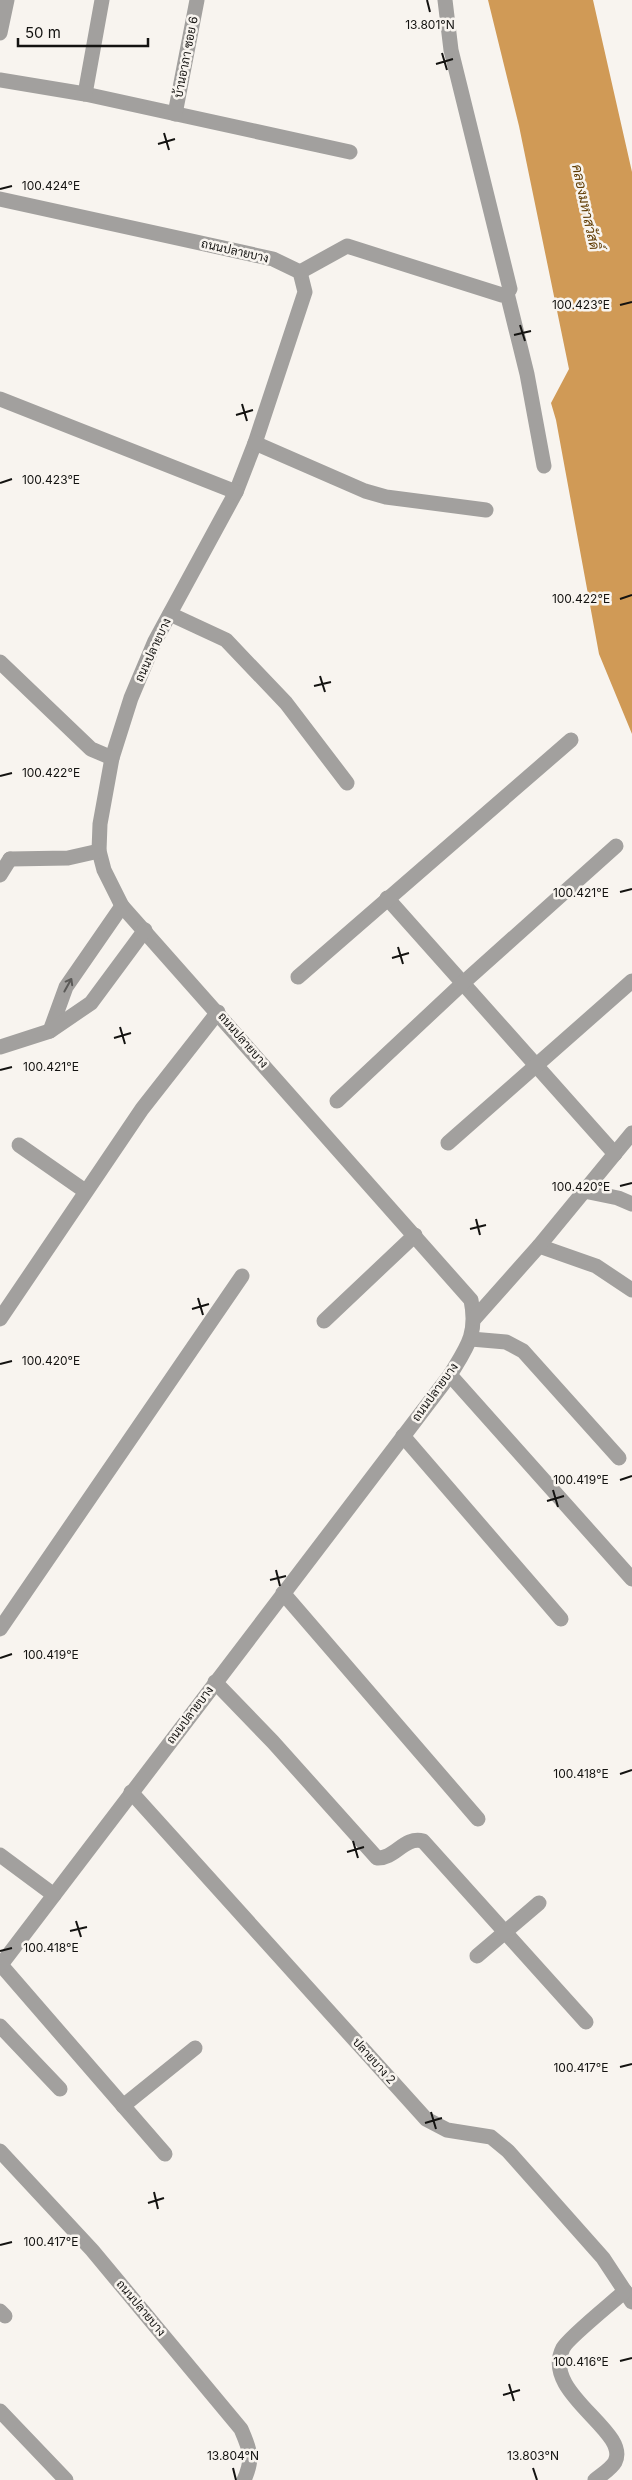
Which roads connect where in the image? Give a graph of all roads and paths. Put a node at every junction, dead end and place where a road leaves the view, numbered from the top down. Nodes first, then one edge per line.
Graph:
1 (7, 0) edge
2 (102, 0) edge
3 (197, 0) edge
4 (445, 0) edge
5 (0, 33) edge
6 (0, 80) edge
7 (85, 94) junction
8 (175, 114) junction
9 (350, 152) dead end
10 (0, 199) edge
11 (300, 272) junction
12 (507, 293) junction
13 (0, 399) edge
14 (255, 442) junction
15 (544, 466) dead end
16 (236, 492) junction
17 (486, 510) dead end
18 (170, 614) junction
19 (0, 662) edge
20 (571, 740) dead end
21 (112, 758) junction
22 (347, 783) dead end
23 (616, 846) dead end
24 (99, 851) junction
25 (5, 856) edge
26 (0, 875) edge
27 (387, 898) junction
28 (122, 906) junction
29 (145, 930) junction
30 (298, 977) dead end
31 (632, 981) edge
32 (463, 983) junction
33 (218, 1012) junction
34 (50, 1031) junction
35 (0, 1047) edge
36 (536, 1066) junction
37 (337, 1101) dead end
38 (632, 1133) edge
39 (448, 1143) dead end
40 (19, 1145) dead end
41 (614, 1154) junction
42 (85, 1191) junction
43 (584, 1191) junction
44 (632, 1204) edge
45 (414, 1235) junction
46 (539, 1246) junction
47 (242, 1276) dead end
48 (632, 1290) edge
49 (0, 1318) edge
50 (475, 1318) junction
51 (324, 1320) dead end
52 (472, 1339) junction
53 (450, 1375) junction
54 (403, 1436) junction
55 (619, 1458) dead end
56 (632, 1579) edge
57 (283, 1593) junction
58 (561, 1619) dead end
59 (0, 1629) edge
60 (215, 1682) junction
61 (131, 1792) junction
62 (478, 1819) dead end
63 (0, 1855) edge
64 (54, 1895) junction
65 (539, 1903) dead end
66 (504, 1932) junction
67 (476, 1956) dead end
68 (0, 1966) edge
69 (586, 2022) dead end
70 (0, 2026) edge
71 (195, 2048) dead end
72 (60, 2089) dead end
73 (123, 2106) junction
74 (165, 2154) dead end
75 (3, 2159) edge
76 (628, 2296) edge
77 (0, 2412) edge
78 (66, 2480) edge
79 (244, 2480) edge
80 (595, 2480) edge

1 - 5 street
2 - 7 street
3 - 8 street, บ้านอาภา ซอย 6
4 - 12 street
6 - 7 street
7 - 8 street
8 - 9 street
10 - 11 street, ถนนปลายบาง
11 - 12 street
11 - 14 street, ถนนปลายบาง
12 - 15 street
13 - 16 street
14 - 16 street, ถนนปลายบาง
14 - 17 street
16 - 18 street, ถนนปลายบาง
18 - 21 street, ถนนปลายบาง
18 - 22 street
19 - 21 street
20 - 27 street
21 - 24 street, ถนนปลายบาง
23 - 32 street
24 - 25 street
24 - 28 street, ถนนปลายบาง
25 - 26 street
27 - 30 street
27 - 32 street
28 - 29 street, ถนนปลายบาง
34 -> 28 street
29 - 33 street, ถนนปลายบาง
29 - 34 street
31 - 36 street
32 - 36 street
32 - 37 street
33 - 42 street
33 - 45 street, ถนนปลายบาง
34 - 35 street
36 - 39 street
36 - 41 street
38 - 41 street
40 - 42 street
41 - 43 street
42 - 49 street
43 - 44 street
43 - 46 street
45 - 50 street, ถนนปลายบาง
45 - 51 street
46 - 48 street
46 - 50 street
47 - 59 street
50 - 52 street, ถนนปลายบาง
52 - 53 street, ถนนปลายบาง
52 - 55 street
53 - 54 street, ถนนปลายบาง
53 - 56 street
54 - 57 street, ถนนปลายบาง
54 - 58 street
57 - 60 street, ถนนปลายบาง
57 - 62 street
60 - 61 street, ถนนปลายบาง
60 - 66 street
61 - 64 street, ถนนปลายบาง
61 - 76 street, ปลายบาง 2
63 - 64 street
64 - 68 street, ถนนปลายบาง
65 - 66 street
66 - 67 street
66 - 69 street
68 - 73 street
70 - 72 street
71 - 73 street
73 - 74 street
75 - 79 street, ถนนปลายบาง
76 - 80 street
77 - 78 street

